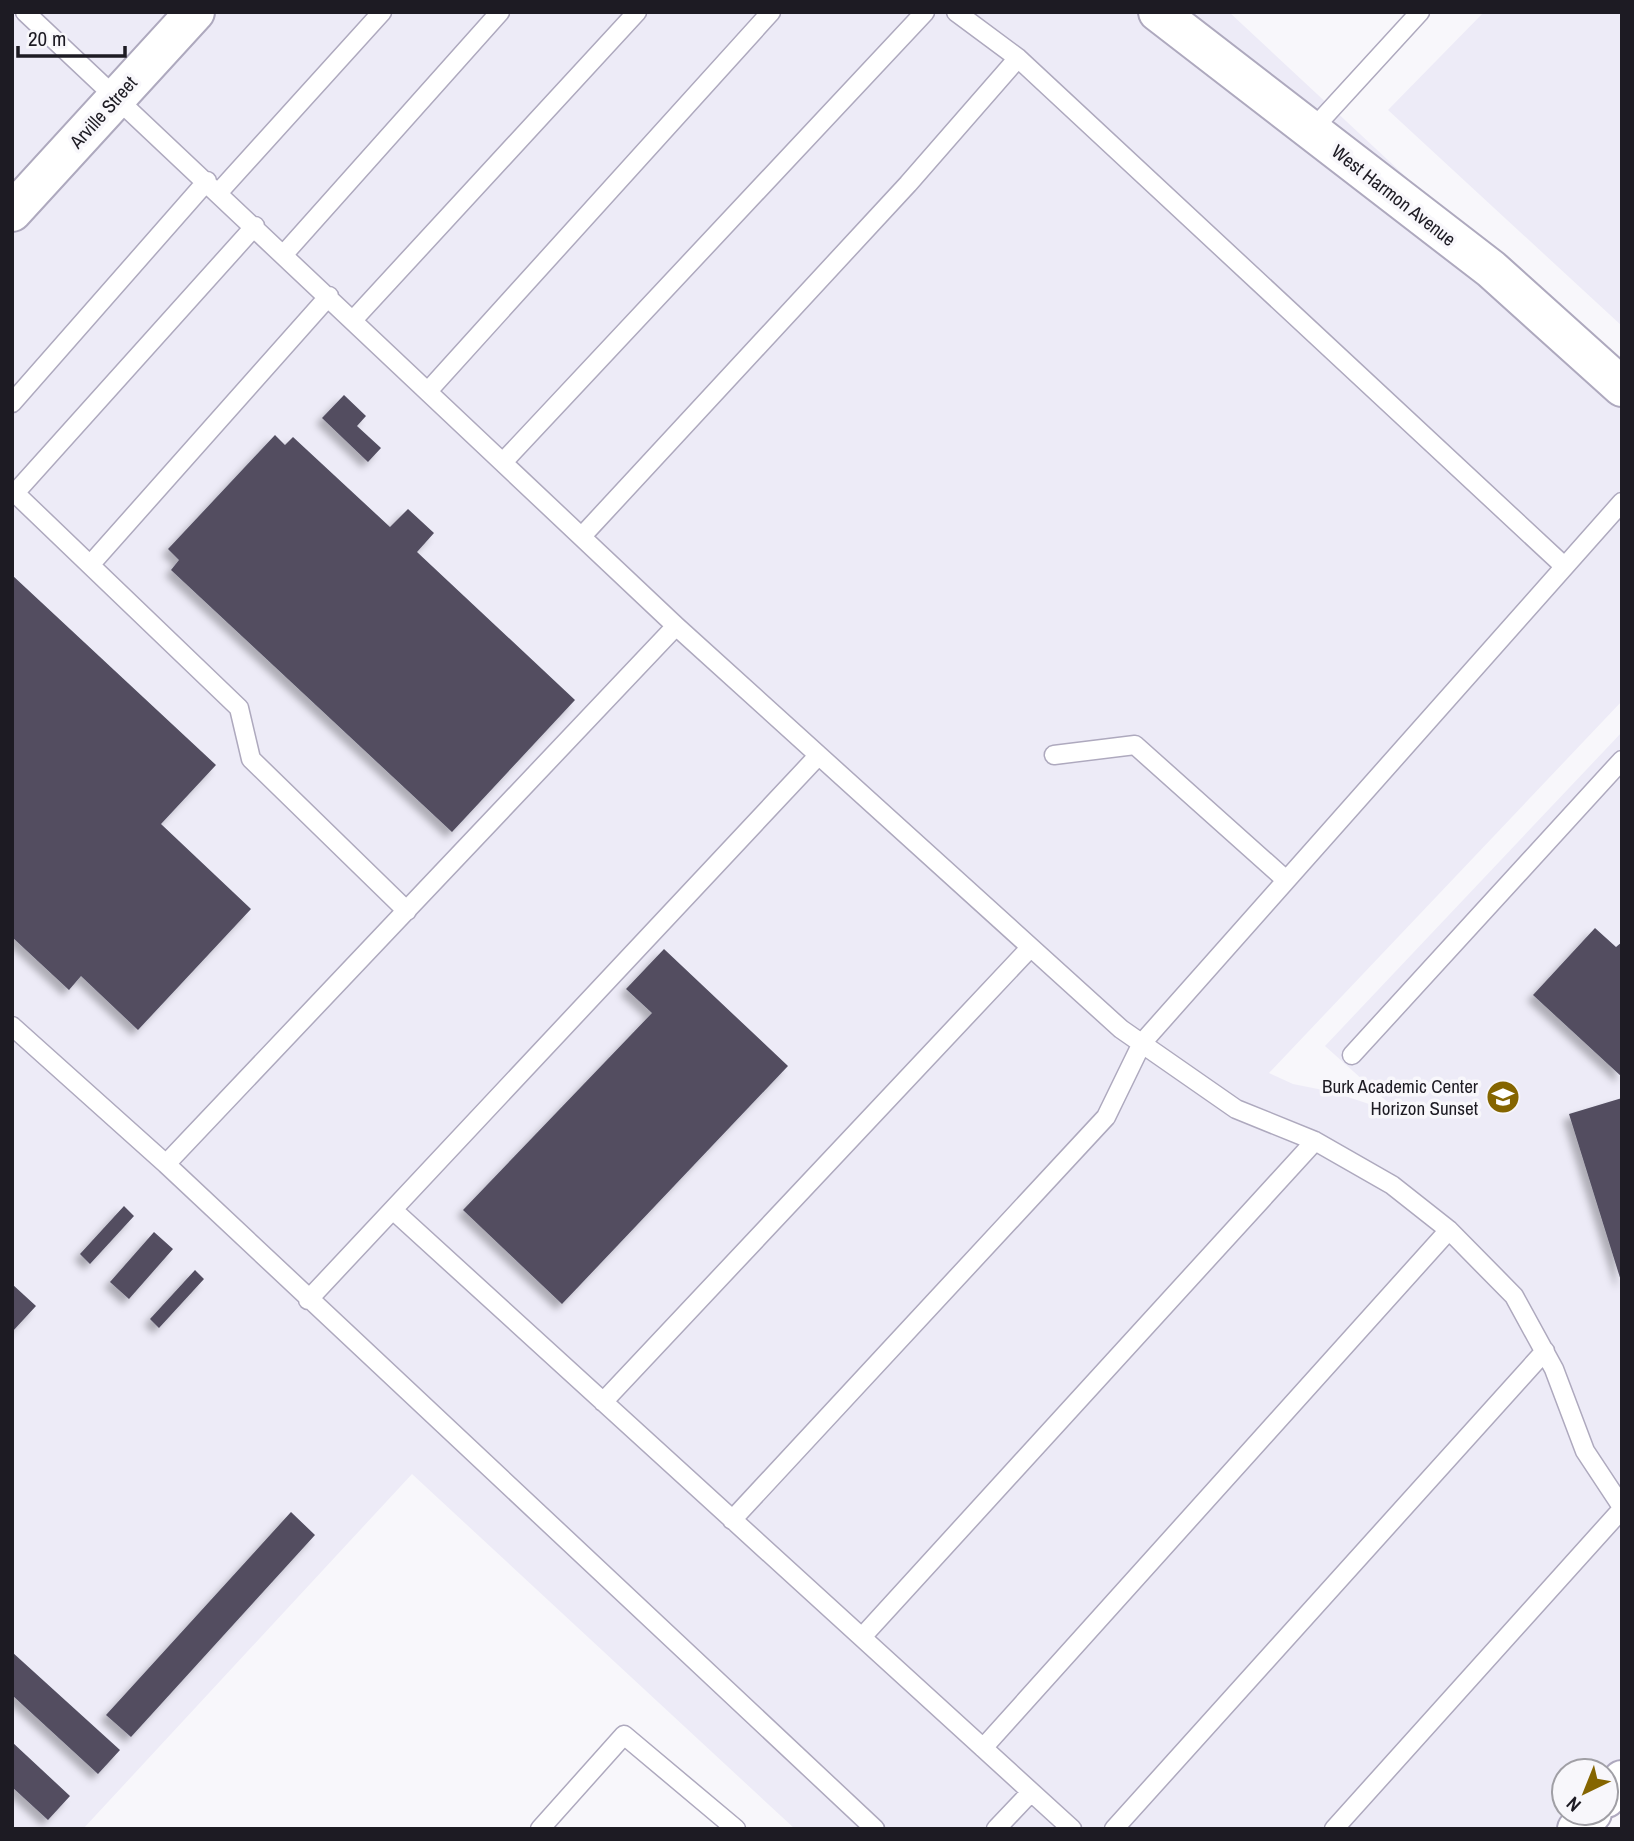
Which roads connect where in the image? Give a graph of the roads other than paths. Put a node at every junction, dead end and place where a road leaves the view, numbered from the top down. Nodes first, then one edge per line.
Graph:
1 (25, 12) edge
2 (195, 12) edge
3 (382, 12) edge
4 (500, 12) edge
5 (638, 12) edge
6 (771, 12) edge
7 (925, 12) edge
8 (956, 12) edge
9 (1158, 12) edge
10 (1420, 12) edge
11 (1017, 58) junction
12 (118, 97) junction
13 (1311, 131) junction
14 (213, 187) junction
15 (12, 212) edge
16 (254, 226) junction
17 (284, 254) junction
18 (329, 296) junction
19 (354, 320) junction
20 (1622, 387) edge
21 (429, 390) junction
22 (12, 403) edge
23 (504, 461) junction
24 (1622, 502) edge
25 (583, 535) junction
26 (90, 565) junction
27 (1564, 566) junction
28 (676, 626) junction
29 (1054, 755) dead end
30 (817, 757) junction
31 (1622, 760) edge
32 (1286, 880) junction
33 (408, 911) junction
34 (1030, 948) junction
35 (12, 1026) edge
36 (1142, 1043) junction
37 (1352, 1055) dead end
38 (1315, 1140) junction
39 (166, 1164) junction
40 (393, 1210) junction
41 (1449, 1230) junction
42 (309, 1300) junction
43 (1545, 1351) junction
44 (603, 1402) junction
45 (1622, 1508) edge
46 (732, 1520) junction
47 (862, 1637) junction
48 (983, 1748) junction
49 (1031, 1792) junction
50 (540, 1829) edge
51 (736, 1829) edge
52 (875, 1829) edge
53 (996, 1829) edge
54 (1072, 1829) edge
55 (1114, 1829) edge
56 (1334, 1829) edge

1 - 12 lane
2 - 12 main road, Arville Street
3 - 14 lane
4 - 17 lane
5 - 19 lane
6 - 21 lane
7 - 23 lane
8 - 11 lane
9 - 13 main road, West Harmon Avenue
10 - 13 lane
11 - 25 lane
11 - 27 lane
12 - 14 lane
12 - 15 main road, Arville Street
13 - 20 main road, West Harmon Avenue
14 - 16 lane
14 - 22 lane
16 - 17 lane
16 - 26 lane
17 - 18 lane
18 - 19 lane
18 - 26 lane
19 - 21 lane
21 - 23 lane
23 - 25 lane
24 - 27 lane
25 - 28 lane
26 - 33 lane
27 - 32 lane
28 - 30 lane
28 - 33 lane
29 - 32 lane
30 - 34 lane
30 - 40 lane
31 - 37 lane
32 - 36 lane
33 - 39 lane
34 - 36 lane
34 - 44 lane
35 - 39 lane
36 - 38 lane
36 - 46 lane
38 - 41 lane
38 - 47 lane
39 - 42 lane
40 - 42 lane
40 - 44 lane
41 - 43 lane
41 - 48 lane
42 - 52 lane
43 - 45 lane
43 - 55 lane
44 - 46 lane
45 - 56 lane
46 - 47 lane
47 - 48 lane
48 - 49 lane
49 - 53 lane
49 - 54 lane
50 - 51 lane

